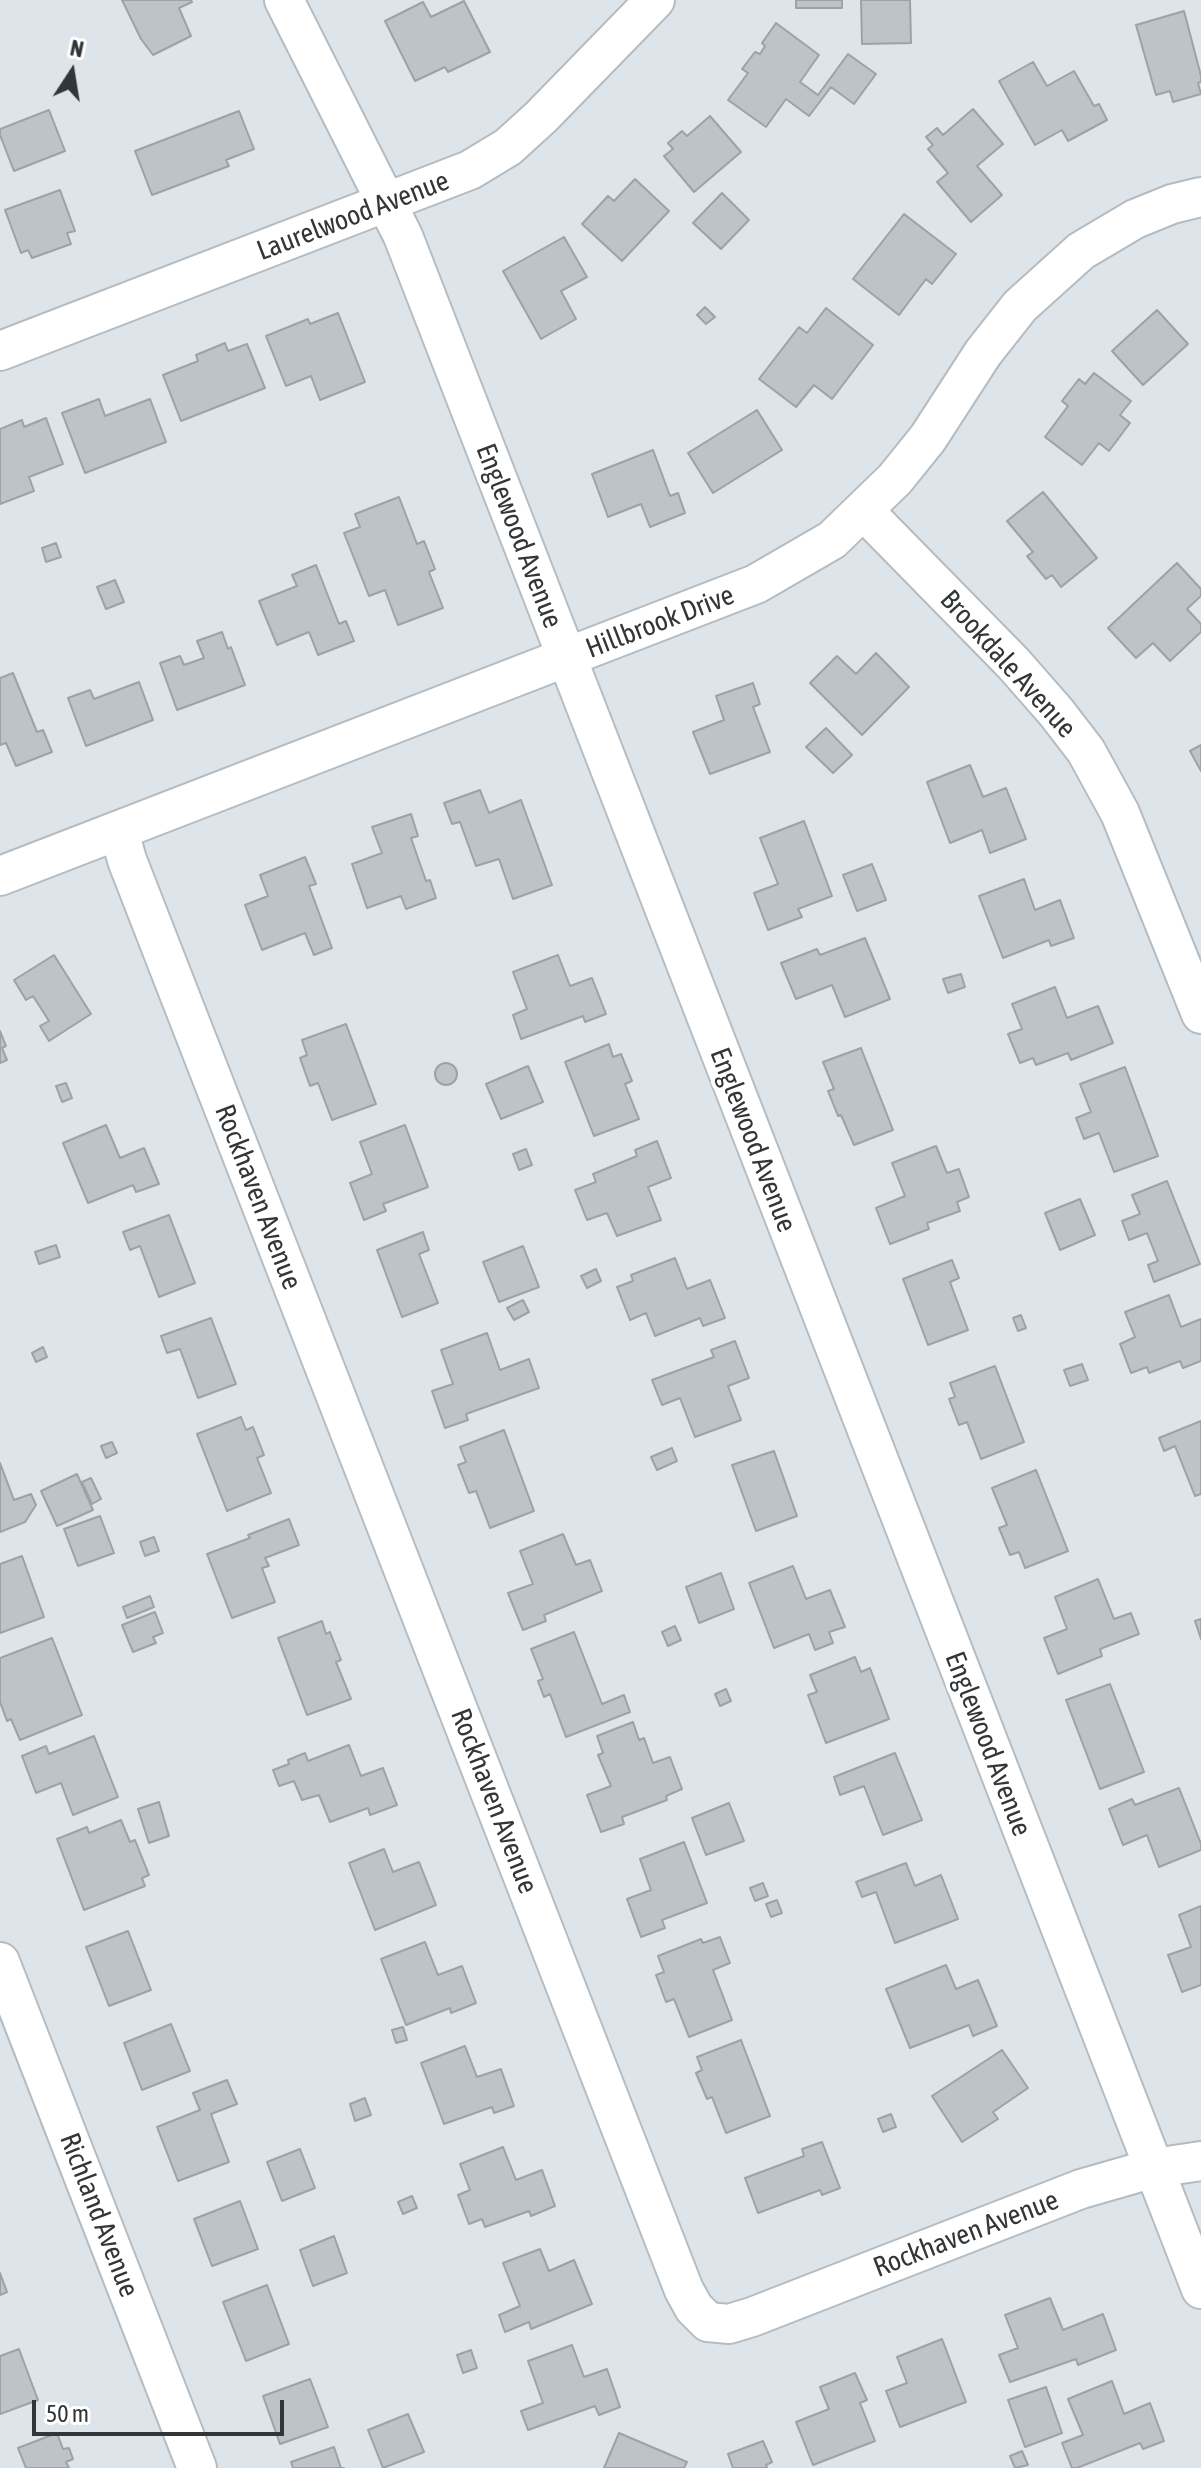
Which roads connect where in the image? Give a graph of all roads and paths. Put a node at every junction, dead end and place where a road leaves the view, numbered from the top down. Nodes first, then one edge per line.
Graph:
1 (284, 0) edge
2 (655, 0) edge
3 (1201, 197) edge
4 (386, 204) junction
5 (0, 351) edge
6 (863, 510) junction
7 (566, 658) junction
8 (119, 831) junction
9 (0, 876) edge
10 (1201, 1014) edge
11 (0, 1962) edge
12 (1201, 2161) edge
13 (1154, 2168) junction
14 (1201, 2289) edge
15 (197, 2468) edge

1 - 4 street, Englewood Avenue
2 - 4 street, Laurelwood Avenue
3 - 6 street, Hillbrook Drive
4 - 5 street, Laurelwood Avenue
4 - 7 street, Englewood Avenue
6 - 7 street, Hillbrook Drive
6 - 10 street, Brookdale Avenue
7 - 8 street, Hillbrook Drive
7 - 13 street, Englewood Avenue
8 - 9 street, Hillbrook Drive
8 - 13 street, Rockhaven Avenue
11 - 15 street, Richland Avenue
12 - 13 street
13 - 14 street, Englewood Avenue

